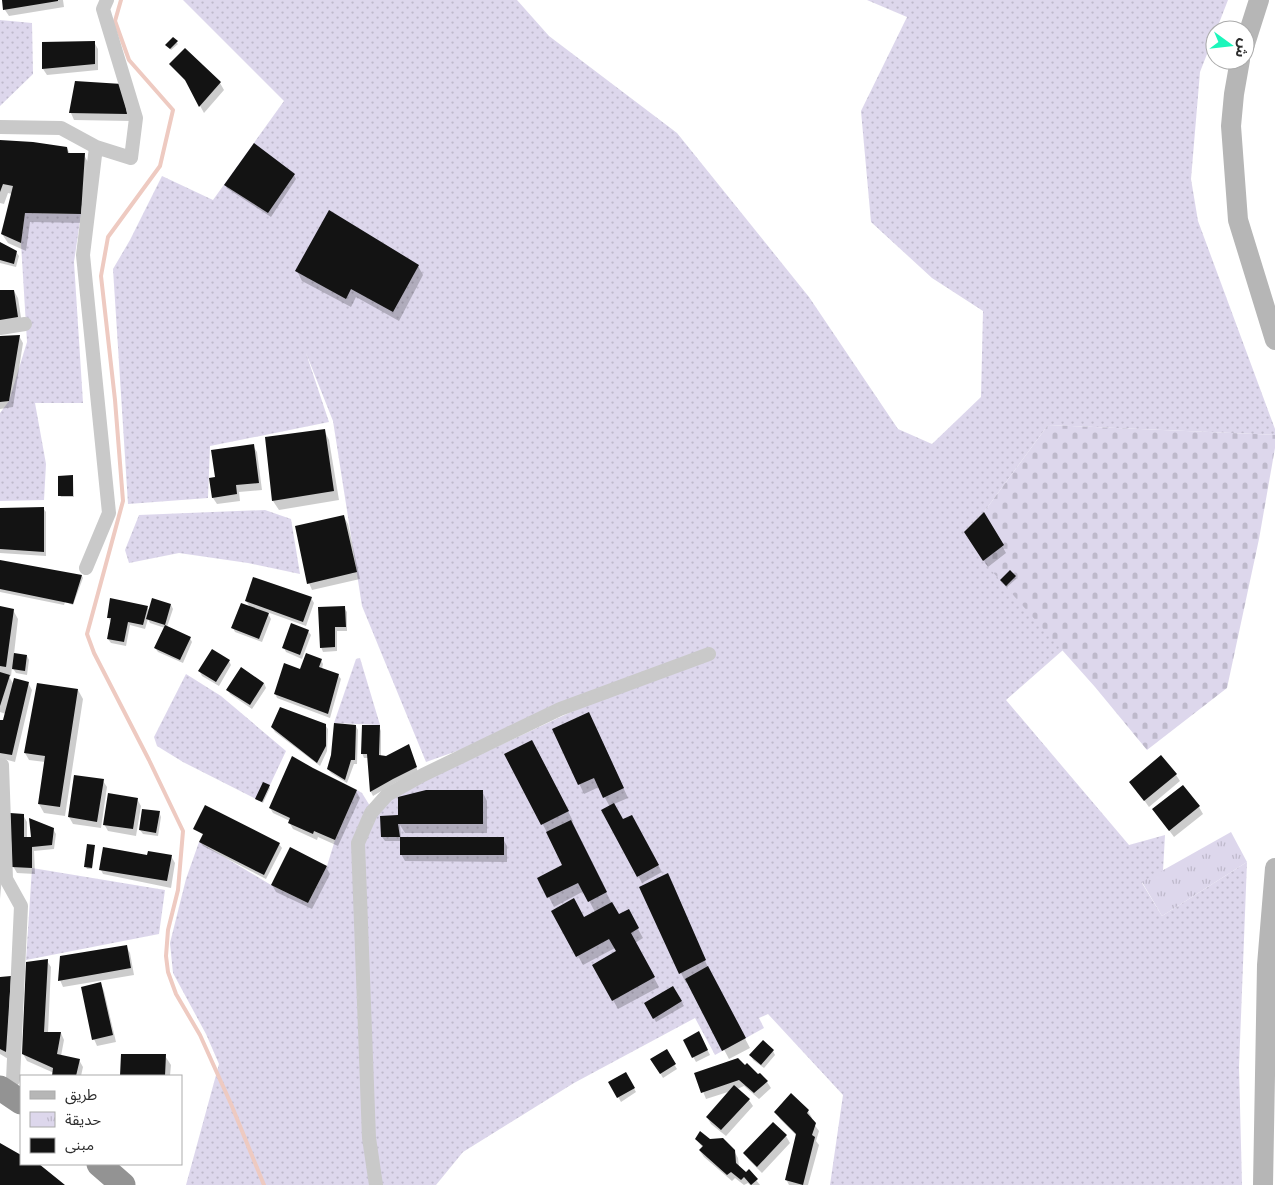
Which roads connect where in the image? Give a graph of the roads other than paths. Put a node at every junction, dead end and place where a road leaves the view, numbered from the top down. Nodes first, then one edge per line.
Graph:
1 (107, 0) edge
2 (1259, 0) edge
3 (1253, 20) edge
4 (1238, 70) edge
5 (0, 127) edge
6 (96, 147) junction
7 (25, 324) dead end
8 (0, 328) edge
9 (1275, 340) edge
10 (86, 568) dead end
11 (709, 654) dead end
12 (0, 765) edge
13 (1275, 868) edge
14 (11, 1085) edge
15 (100, 1165) edge
16 (120, 1165) edge
17 (122, 1185) edge
18 (142, 1185) edge
19 (376, 1185) edge
20 (1263, 1185) edge

1 - 6 street
2 - 3 street
4 - 9 street
5 - 6 street
6 - 10 street
7 - 8 street
11 - 19 street
12 - 14 street
13 - 20 street
15 - 17 highway
16 - 18 highway

